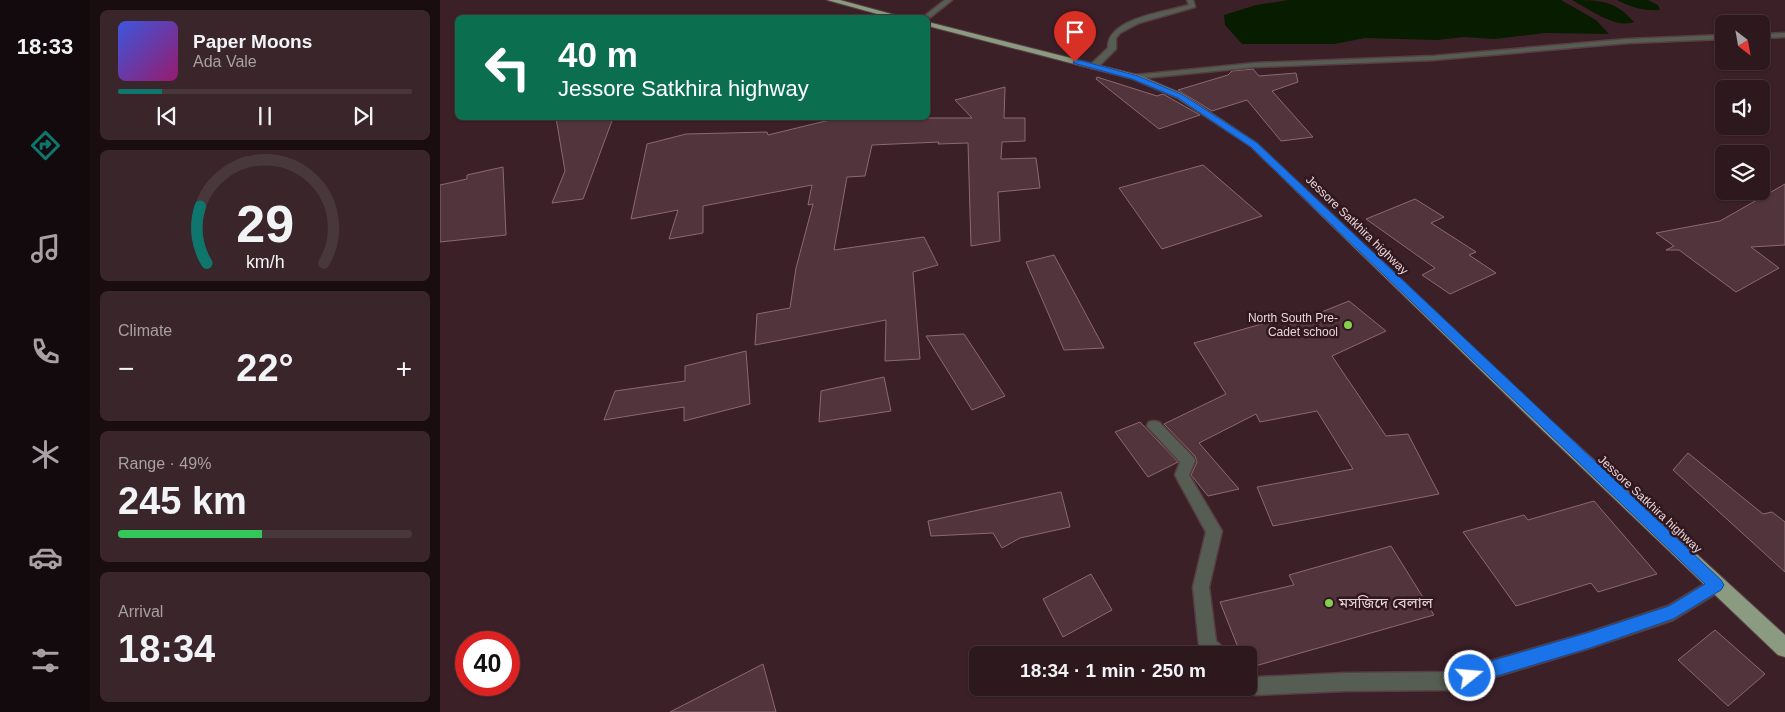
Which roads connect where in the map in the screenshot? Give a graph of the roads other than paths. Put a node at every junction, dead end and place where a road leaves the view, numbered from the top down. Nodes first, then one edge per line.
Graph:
1 (831, 0) edge
2 (949, 0) edge
3 (1190, 0) edge
4 (891, 15) edge
5 (929, 15) edge
6 (930, 25) edge
7 (1785, 35) edge
8 (1770, 36) edge
9 (1715, 37) edge
10 (1094, 66) junction
11 (1135, 77) junction
12 (1154, 426) dead end
13 (1716, 585) junction
14 (1209, 646) edge
15 (1785, 648) edge
16 (1257, 686) edge

1 - 4 highway
2 - 5 street
3 - 10 street
6 - 10 highway, Jessore Satkhira highway
7 - 8 street
9 - 11 street
10 - 11 highway, Jessore Satkhira highway
11 - 13 highway, Jessore Satkhira highway
12 - 14 street
13 - 15 highway, Jessore Satkhira highway
13 - 16 street

